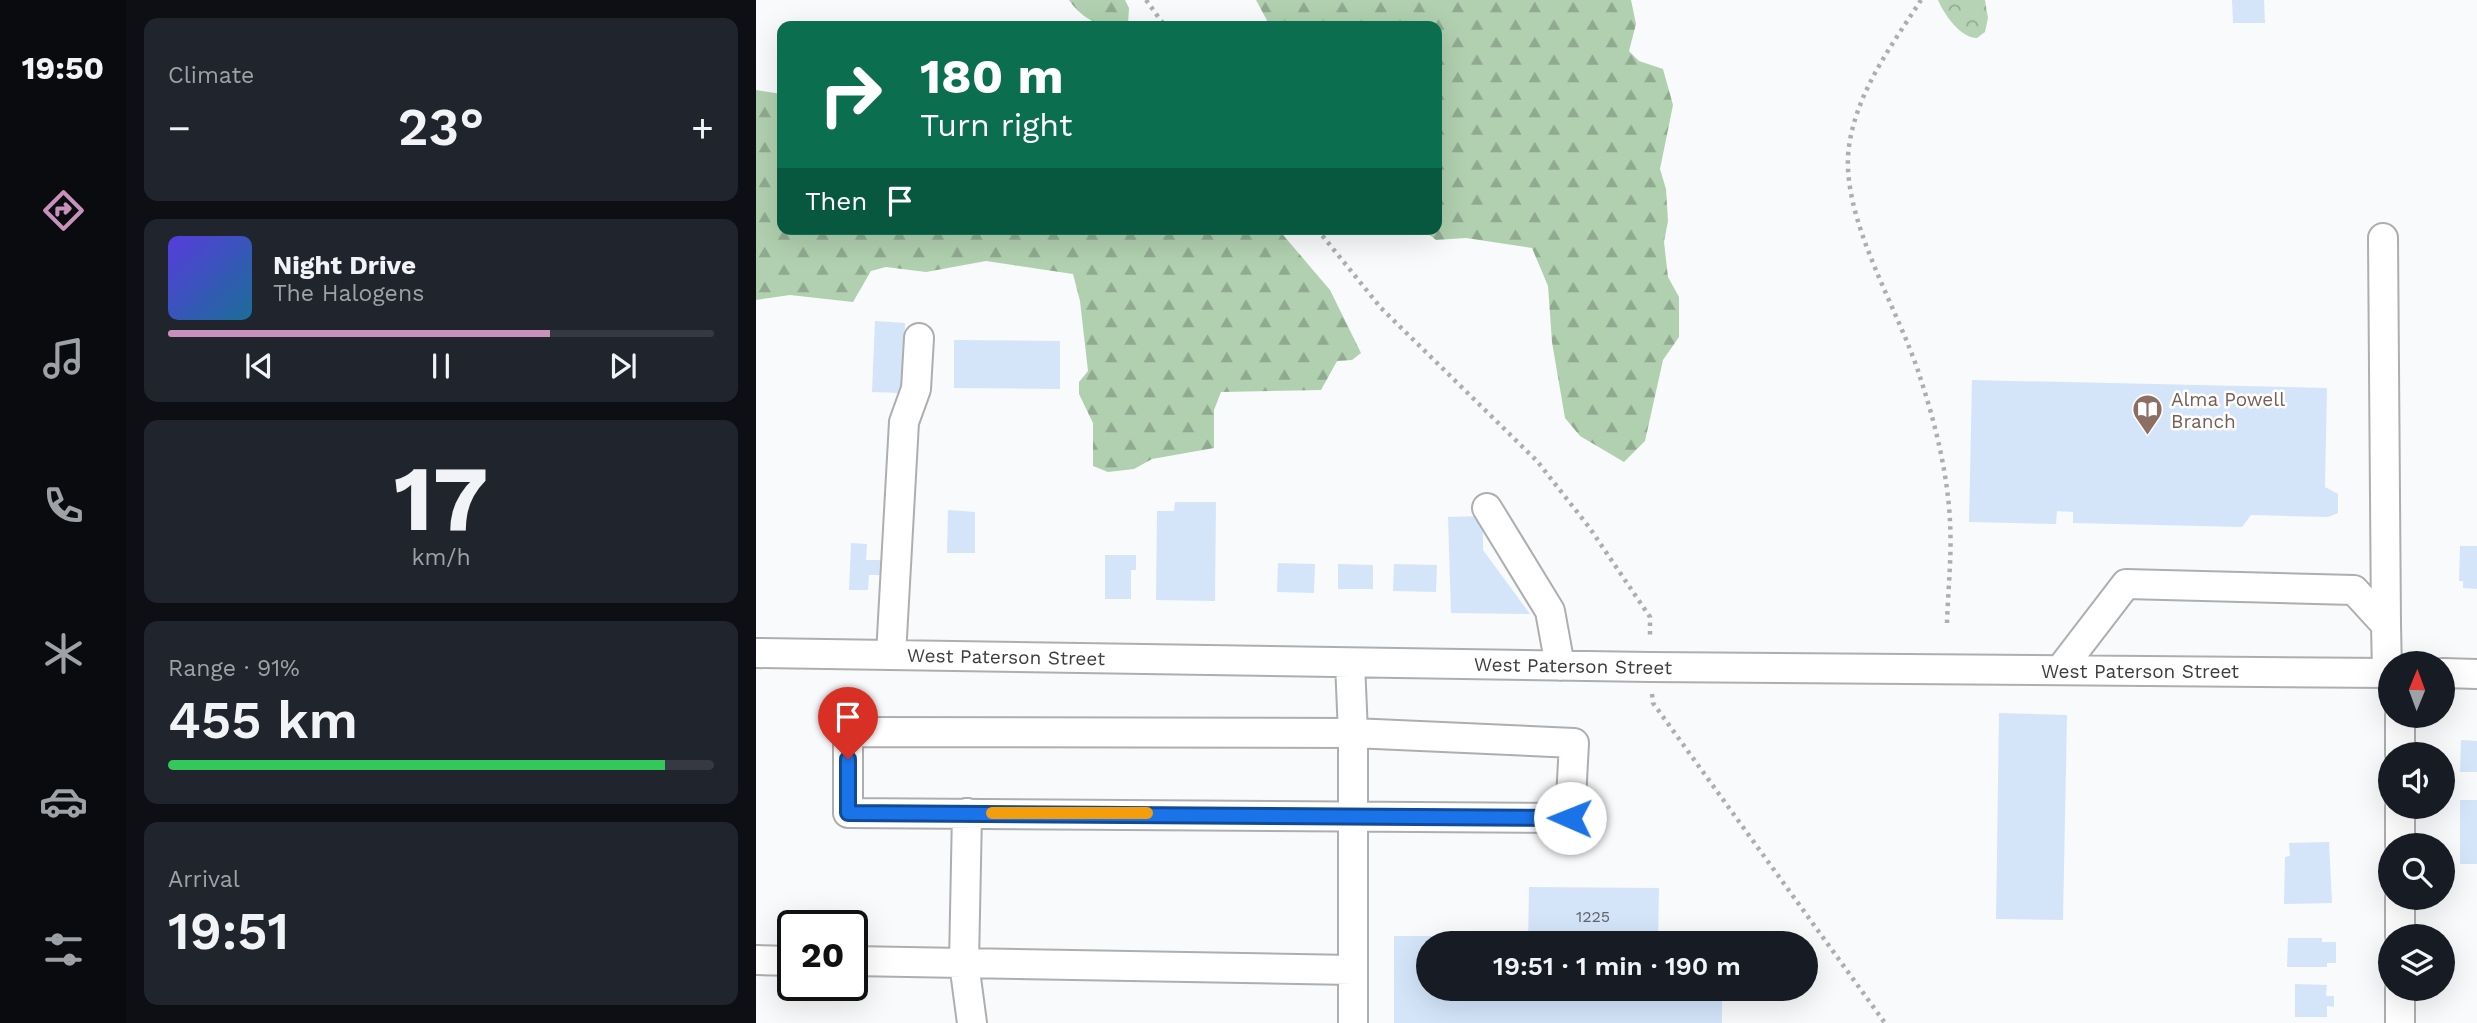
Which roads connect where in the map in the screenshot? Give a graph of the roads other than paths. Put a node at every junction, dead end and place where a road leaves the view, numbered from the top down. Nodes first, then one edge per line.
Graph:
1 (2383, 237) dead end
2 (919, 338) dead end
3 (1486, 508) dead end
4 (2386, 550) junction
5 (2354, 590) junction
6 (2386, 625) junction
7 (2388, 651) edge
8 (756, 653) edge
9 (891, 655) junction
10 (1350, 663) junction
11 (1560, 666) junction
12 (2060, 670) junction
13 (2378, 673) edge
14 (2455, 673) edge
15 (2477, 674) edge
16 (1353, 733) junction
17 (967, 813) junction
18 (1353, 814) junction
19 (756, 960) edge
20 (777, 961) edge
21 (868, 961) edge
22 (964, 963) junction
23 (1353, 970) junction
24 (2400, 1001) edge
25 (972, 1023) edge
26 (1353, 1023) edge
27 (2400, 1023) edge

1 - 4 street
2 - 9 street
3 - 11 street
4 - 5 street
4 - 6 street
5 - 6 street
5 - 12 street
6 - 7 street
8 - 9 street, West Paterson Street
9 - 10 street, West Paterson Street
10 - 11 street, West Paterson Street
10 - 16 street
11 - 12 street, West Paterson Street
12 - 13 street, West Paterson Street
14 - 15 street
16 - 17 street
16 - 18 street
16 - 18 street
17 - 18 street
17 - 22 street
18 - 23 street
19 - 20 street
21 - 22 street
22 - 23 street
22 - 25 street
23 - 26 street
24 - 27 street

